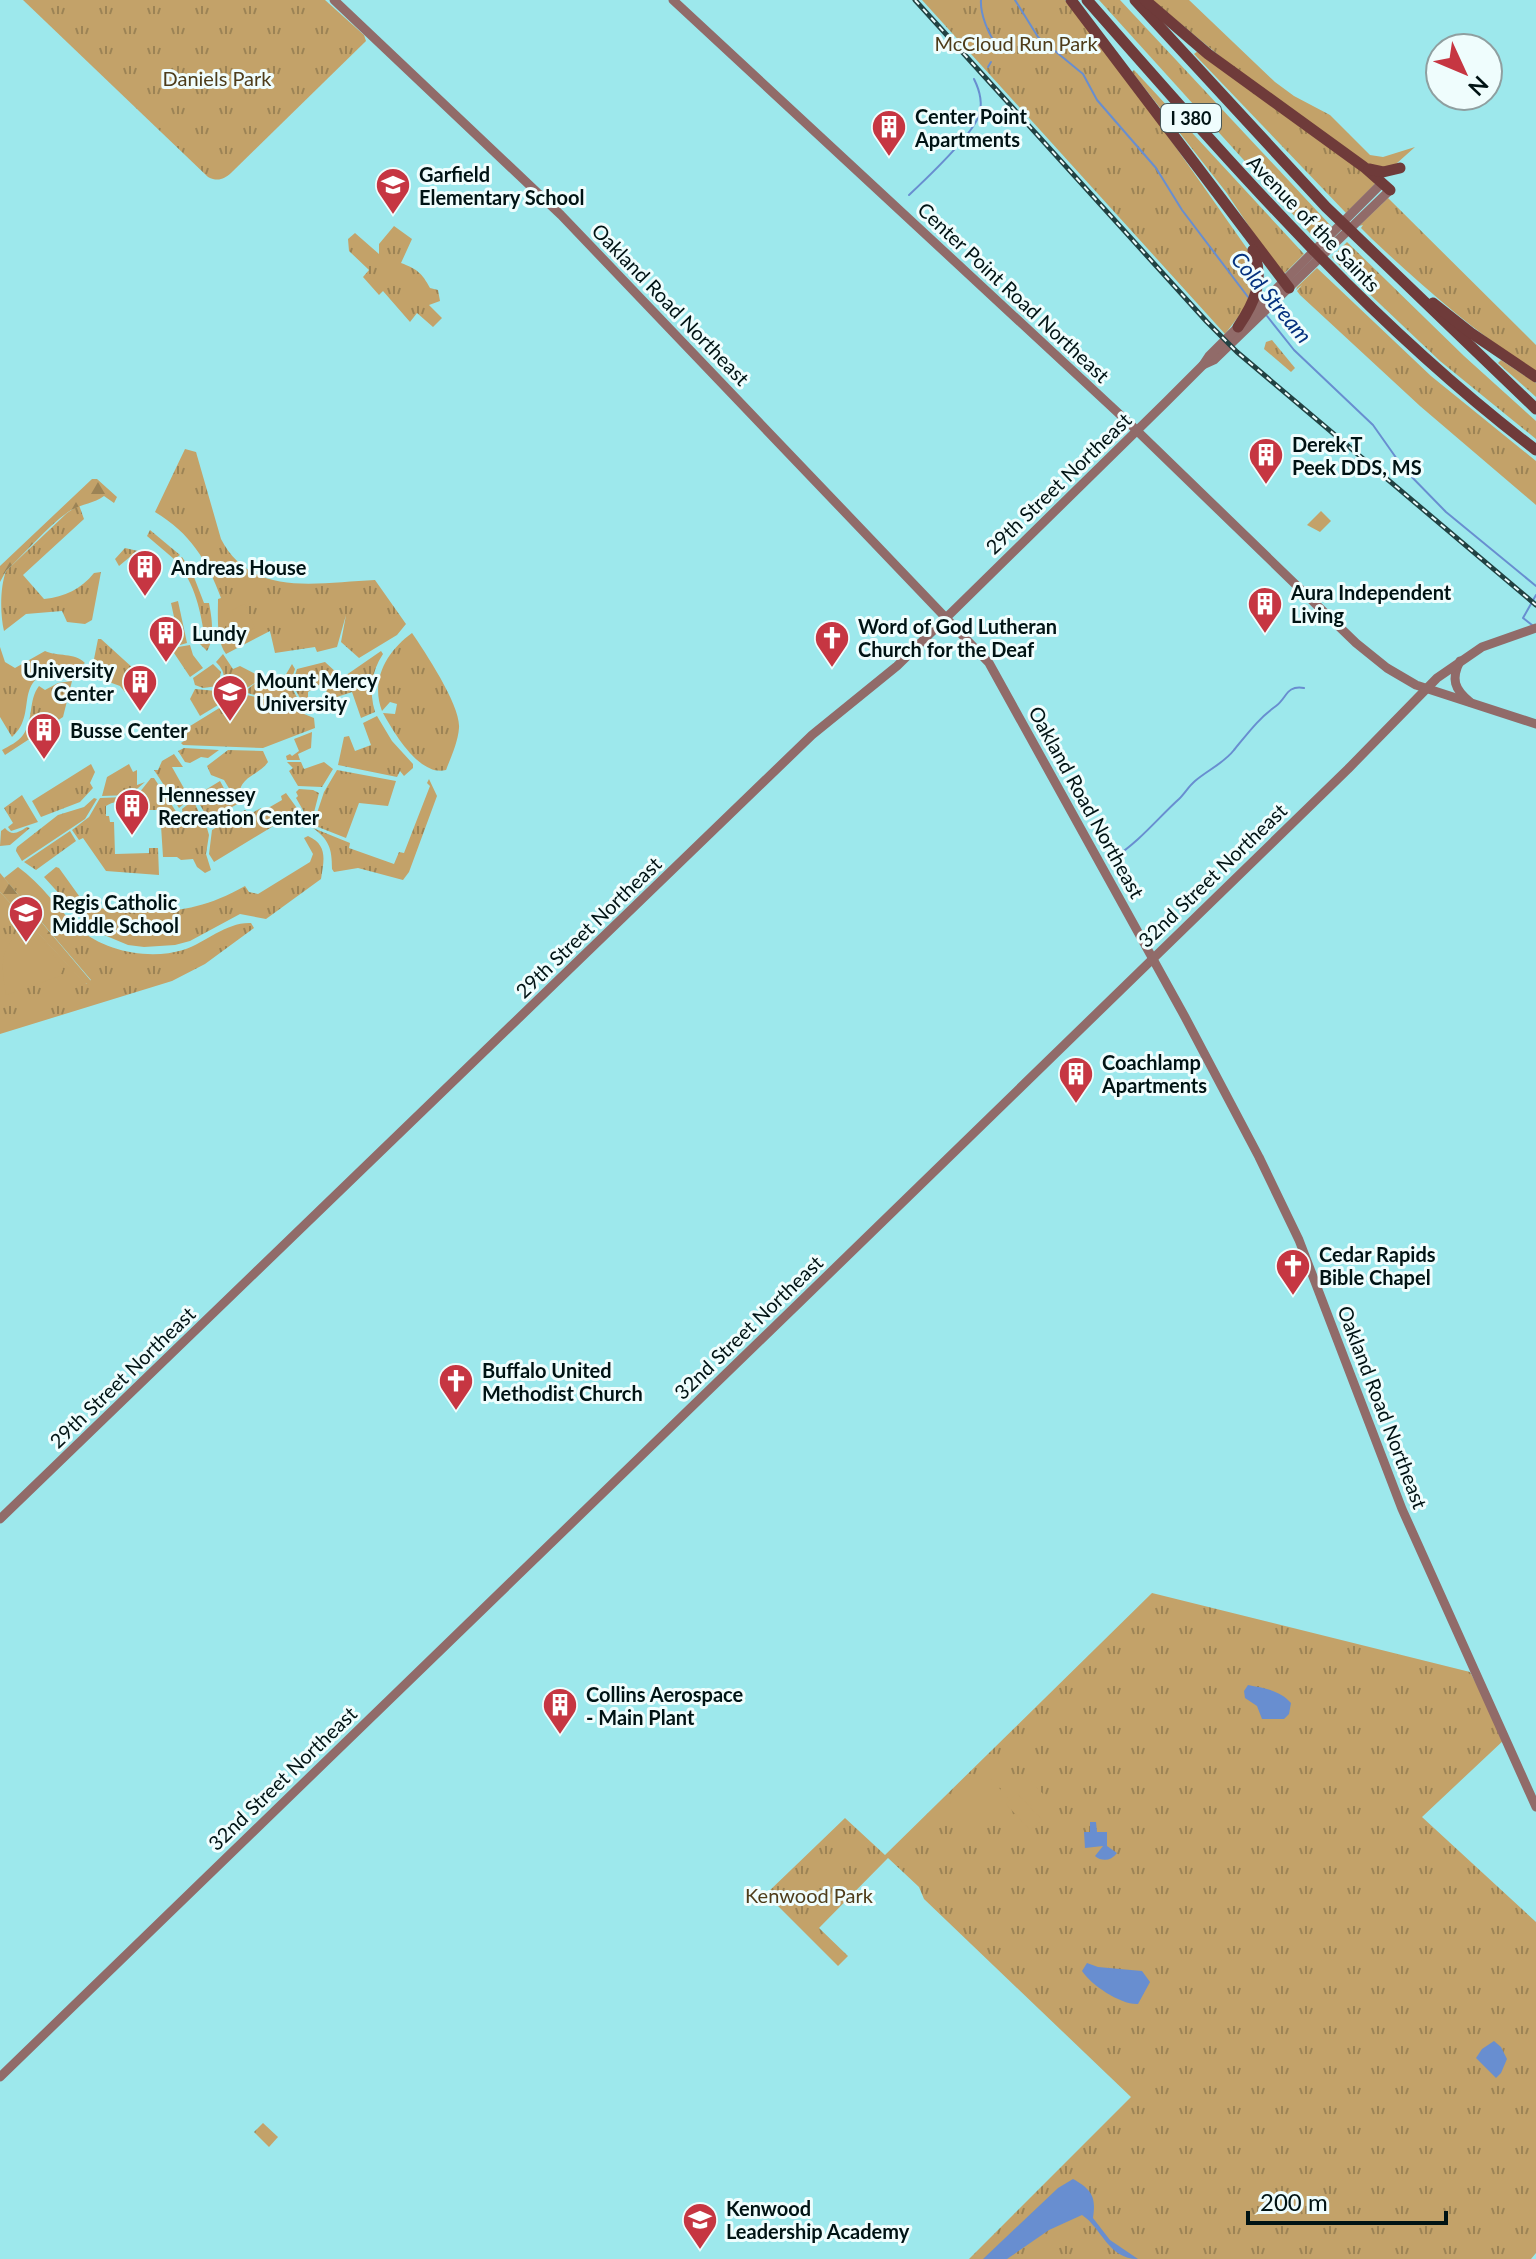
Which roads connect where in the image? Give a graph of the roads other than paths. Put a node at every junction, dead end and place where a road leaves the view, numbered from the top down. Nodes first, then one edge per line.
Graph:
1 (334, 0) edge
2 (673, 0) edge
3 (1071, 0) edge
4 (1087, 0) edge
5 (1135, 0) edge
6 (1145, 0) edge
7 (1364, 167) junction
8 (1400, 168) dead end
9 (1386, 187) joint
10 (1249, 238) junction
11 (1385, 265) junction
12 (1286, 285) junction
13 (1262, 302) junction
14 (1249, 318) junction
15 (1238, 327) joint
16 (1203, 365) junction
17 (1536, 377) edge
18 (1536, 409) edge
19 (1137, 431) junction
20 (1536, 450) edge
21 (947, 617) junction
22 (1536, 628) edge
23 (1461, 659) junction
24 (1425, 689) junction
25 (1476, 706) junction
26 (1536, 724) edge
27 (1153, 958) junction
28 (0, 1519) edge
29 (1536, 1807) edge
30 (0, 2077) edge

1 - 21 main road, Oakland Road Northeast
2 - 19 main road, Center Point Road Northeast
3 - 10 highway
4 - 20 highway, Avenue of the Saints / I 380
5 - 11 highway, Avenue of the Saints / I 380
6 - 7 highway
7 - 8 highway
7 - 9 highway
9 - 12 main road
10 - 12 highway
10 - 13 highway
11 - 17 highway
11 - 18 highway, Avenue of the Saints / I 380
12 - 13 main road
13 - 14 highway
14 - 15 highway
14 - 16 main road, 29th Street Northeast
15 - 16 main road, 29th Street Northeast
16 - 19 main road, 29th Street Northeast
19 - 21 main road, 29th Street Northeast
19 - 24 main road, Center Point Road Northeast
21 - 27 main road, Oakland Road Northeast
21 - 28 main road, 29th Street Northeast
22 - 23 main road, 32nd Street Northeast
23 - 24 main road, 32nd Street Northeast
23 - 25 main road
24 - 25 main road, Center Point Road Northeast
24 - 27 main road, 32nd Street Northeast
25 - 26 main road, Center Point Road Northeast
27 - 29 main road, Oakland Road Northeast
27 - 30 main road, 32nd Street Northeast

